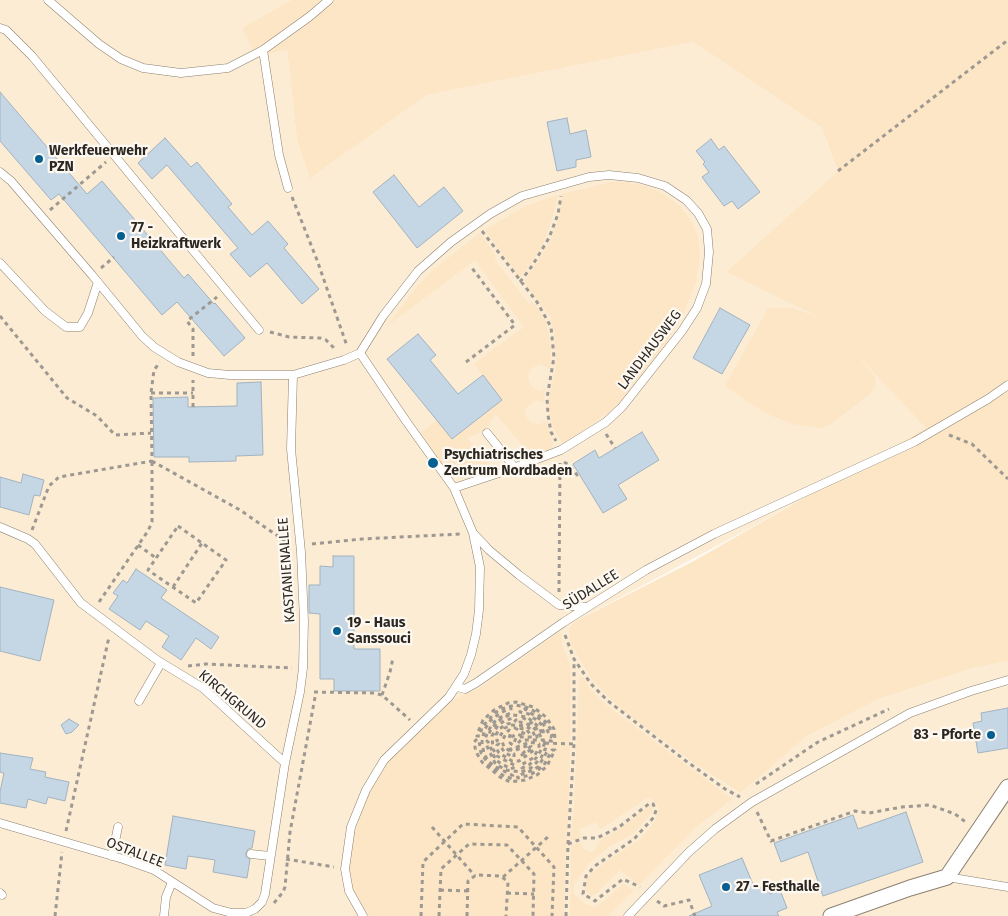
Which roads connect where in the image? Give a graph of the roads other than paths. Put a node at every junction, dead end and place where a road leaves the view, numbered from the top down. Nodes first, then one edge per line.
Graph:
1 (48, 0) edge
2 (329, 0) edge
3 (0, 28) edge
4 (263, 50) junction
5 (0, 172) edge
6 (288, 188) road end
7 (0, 264) edge
8 (98, 282) junction
9 (259, 330) road end
10 (360, 353) junction
11 (293, 375) junction
12 (1008, 384) edge
13 (487, 433) dead end
14 (515, 468) junction
15 (454, 488) junction
16 (0, 527) edge
17 (473, 533) junction
18 (586, 607) junction
19 (161, 663) junction
20 (1008, 680) edge
21 (457, 687) junction
22 (139, 701) dead end
23 (285, 763) junction
24 (1008, 787) edge
25 (0, 823) edge
26 (118, 827) dead end
27 (251, 854) dead end
28 (112, 856) junction
29 (270, 856) junction
30 (947, 877) junction
31 (172, 882) junction
32 (1008, 887) edge
33 (256, 912) edge
34 (164, 916) edge
35 (363, 916) edge
36 (628, 916) edge
37 (831, 916) edge

1 - 4 lane
2 - 4 lane
3 - 9 lane
4 - 6 lane
5 - 8 lane
7 - 8 lane
8 - 11 lane
10 - 11 lane
10 - 14 lane, LANDHAUSWEG
10 - 15 lane
11 - 23 lane, KASTANIENALLEE
12 - 18 lane, SÜDALLEE
13 - 14 lane
14 - 15 lane, LANDHAUSWEG
15 - 17 lane
16 - 19 lane, KIRCHGRUND
17 - 18 lane
17 - 21 lane
18 - 21 lane, SÜDALLEE
19 - 22 lane
19 - 23 lane, KIRCHGRUND
20 - 36 lane
21 - 35 lane
23 - 29 lane
24 - 30 street
25 - 28 lane, OSTALLEE
26 - 28 lane
27 - 29 lane
28 - 31 lane, OSTALLEE
29 - 33 lane
30 - 32 lane
30 - 37 street
31 - 33 lane, OSTALLEE
31 - 34 lane

